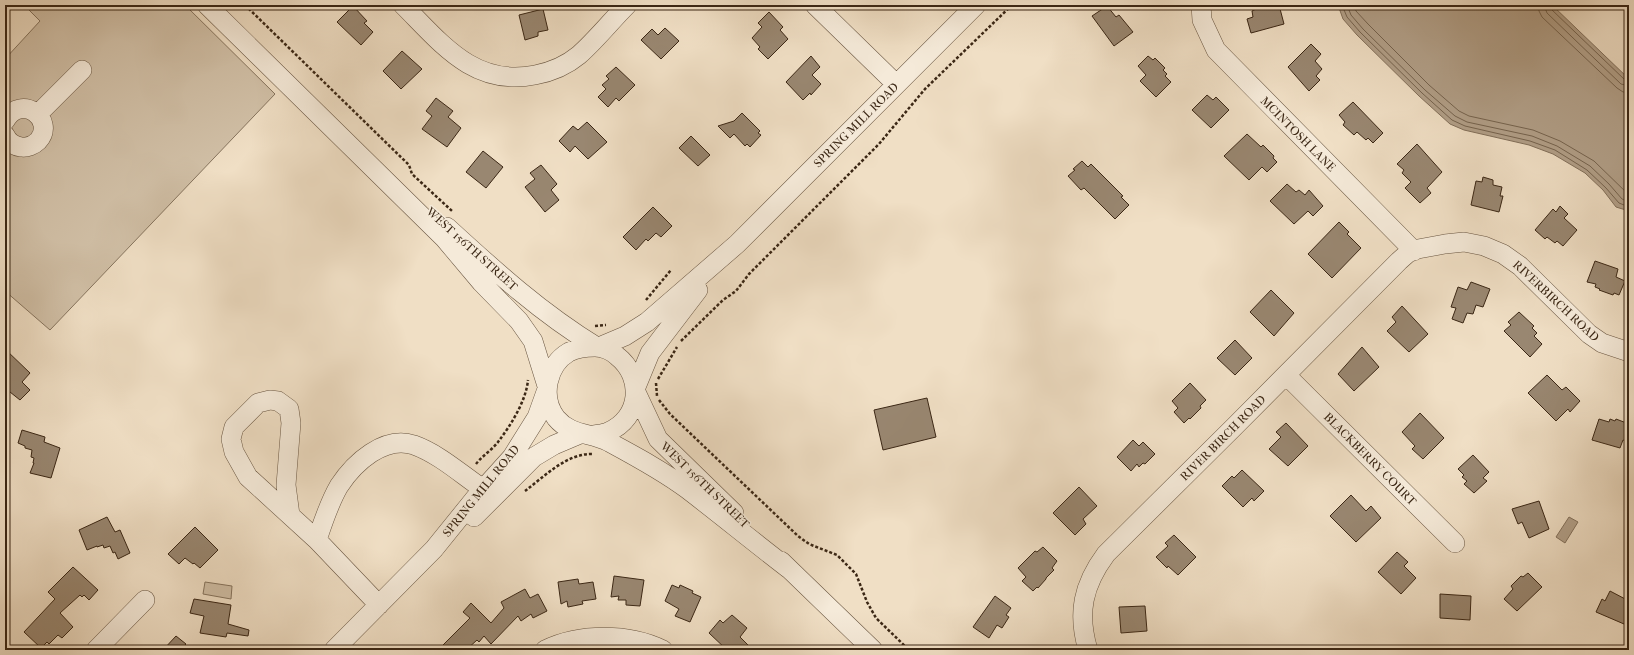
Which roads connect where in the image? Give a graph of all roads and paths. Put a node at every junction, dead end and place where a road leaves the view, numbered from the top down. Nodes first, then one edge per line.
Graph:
1 (207, 5) edge
2 (245, 5) edge
3 (403, 5) edge
4 (628, 5) edge
5 (815, 5) edge
6 (976, 5) edge
7 (1012, 5) edge
8 (1201, 5) edge
9 (82, 70) dead end
10 (896, 84) junction
11 (38, 114) junction
12 (6, 116) edge
13 (7, 142) edge
14 (351, 146) junction
15 (456, 215) dead end
16 (737, 244) junction
17 (1414, 251) junction
18 (671, 270) dead end
19 (645, 301) dead end
20 (609, 325) dead end
21 (590, 326) dead end
22 (598, 347) junction
23 (1629, 352) edge
24 (527, 373) dead end
25 (1286, 375) junction
26 (547, 387) junction
27 (636, 388) junction
28 (587, 435) junction
29 (598, 454) dead end
30 (466, 477) junction
31 (483, 489) junction
32 (522, 493) dead end
33 (290, 515) junction
34 (317, 540) junction
35 (1455, 544) dead end
36 (434, 549) junction
37 (789, 569) junction
38 (144, 600) dead end
39 (379, 605) junction
40 (96, 650) edge
41 (334, 650) edge
42 (545, 650) edge
43 (663, 650) edge
44 (873, 650) edge
45 (909, 650) edge
46 (1088, 650) edge

1 - 14 street, WEST 156TH STREET
2 - 15 path
3 - 4 street
5 - 10 street
6 - 10 street, SPRING MILL ROAD
7 - 45 path
8 - 17 street, MCINTOSH LANE
9 - 11 street
10 - 16 street, SPRING MILL ROAD
11 - 12 street
11 - 13 street
14 - 22 street, WEST 156TH STREET
14 - 26 street, WEST 156TH STREET
16 - 22 street, SPRING MILL ROAD
16 - 27 street, SPRING MILL ROAD
17 - 23 street, RIVERBIRCH ROAD
17 - 25 street, RIVER BIRCH ROAD
18 - 19 path
20 - 21 path
22 - 26 street
22 - 27 street
24 - 30 path
25 - 35 street, BLACKBERRY COURT
25 - 46 street, RIVER BIRCH ROAD
26 - 28 street
26 - 31 street, SPRING MILL ROAD
27 - 28 street
27 - 37 street, WEST 156TH STREET
28 - 36 street, SPRING MILL ROAD
28 - 37 street, WEST 156TH STREET
29 - 32 path
30 - 31 street
30 - 34 street
31 - 36 street, SPRING MILL ROAD
33 - 33 street
33 - 34 street
34 - 39 street
36 - 39 street, SPRING MILL ROAD
37 - 44 street, WEST 156TH STREET
38 - 40 street
39 - 41 street, SPRING MILL ROAD
42 - 43 street

